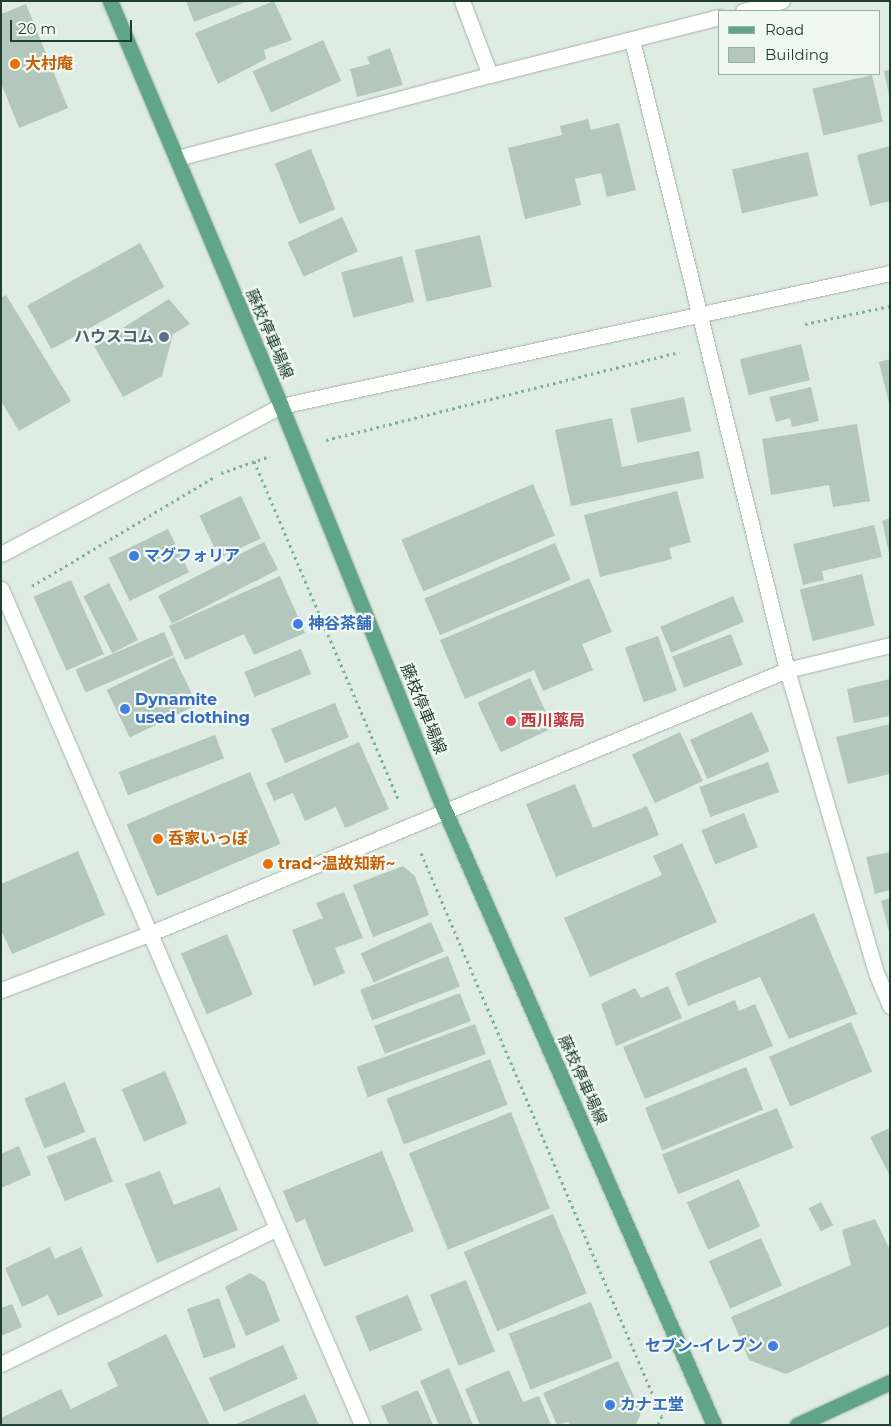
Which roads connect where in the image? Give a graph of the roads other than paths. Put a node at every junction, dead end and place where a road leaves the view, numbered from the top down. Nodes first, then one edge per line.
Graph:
1 (110, 1) edge
2 (462, 1) edge
3 (782, 1) edge
4 (748, 10) edge
5 (718, 18) edge
6 (632, 40) junction
7 (490, 75) junction
8 (177, 158) junction
9 (890, 273) edge
10 (698, 315) junction
11 (281, 406) junction
12 (1, 554) edge
13 (4, 595) edge
14 (890, 646) edge
15 (787, 670) junction
16 (446, 811) junction
17 (151, 933) junction
18 (884, 974) edge
19 (1, 990) edge
20 (890, 1006) edge
21 (276, 1228) junction
22 (1, 1364) edge
23 (890, 1382) edge
24 (362, 1425) edge
25 (714, 1425) edge
26 (797, 1425) edge

1 - 8 main road, 藤枝停車場線
2 - 7 street
3 - 4 street
5 - 6 street
6 - 7 street
6 - 10 street
7 - 8 street
8 - 11 main road, 藤枝停車場線
9 - 10 street
10 - 11 street
10 - 15 street
11 - 12 street
11 - 16 main road, 藤枝停車場線
13 - 17 street
14 - 15 street
15 - 16 street
15 - 18 street
16 - 17 street
16 - 25 main road, 藤枝停車場線
17 - 19 street
17 - 21 street
18 - 20 street
21 - 22 street
21 - 24 street
23 - 26 main road

